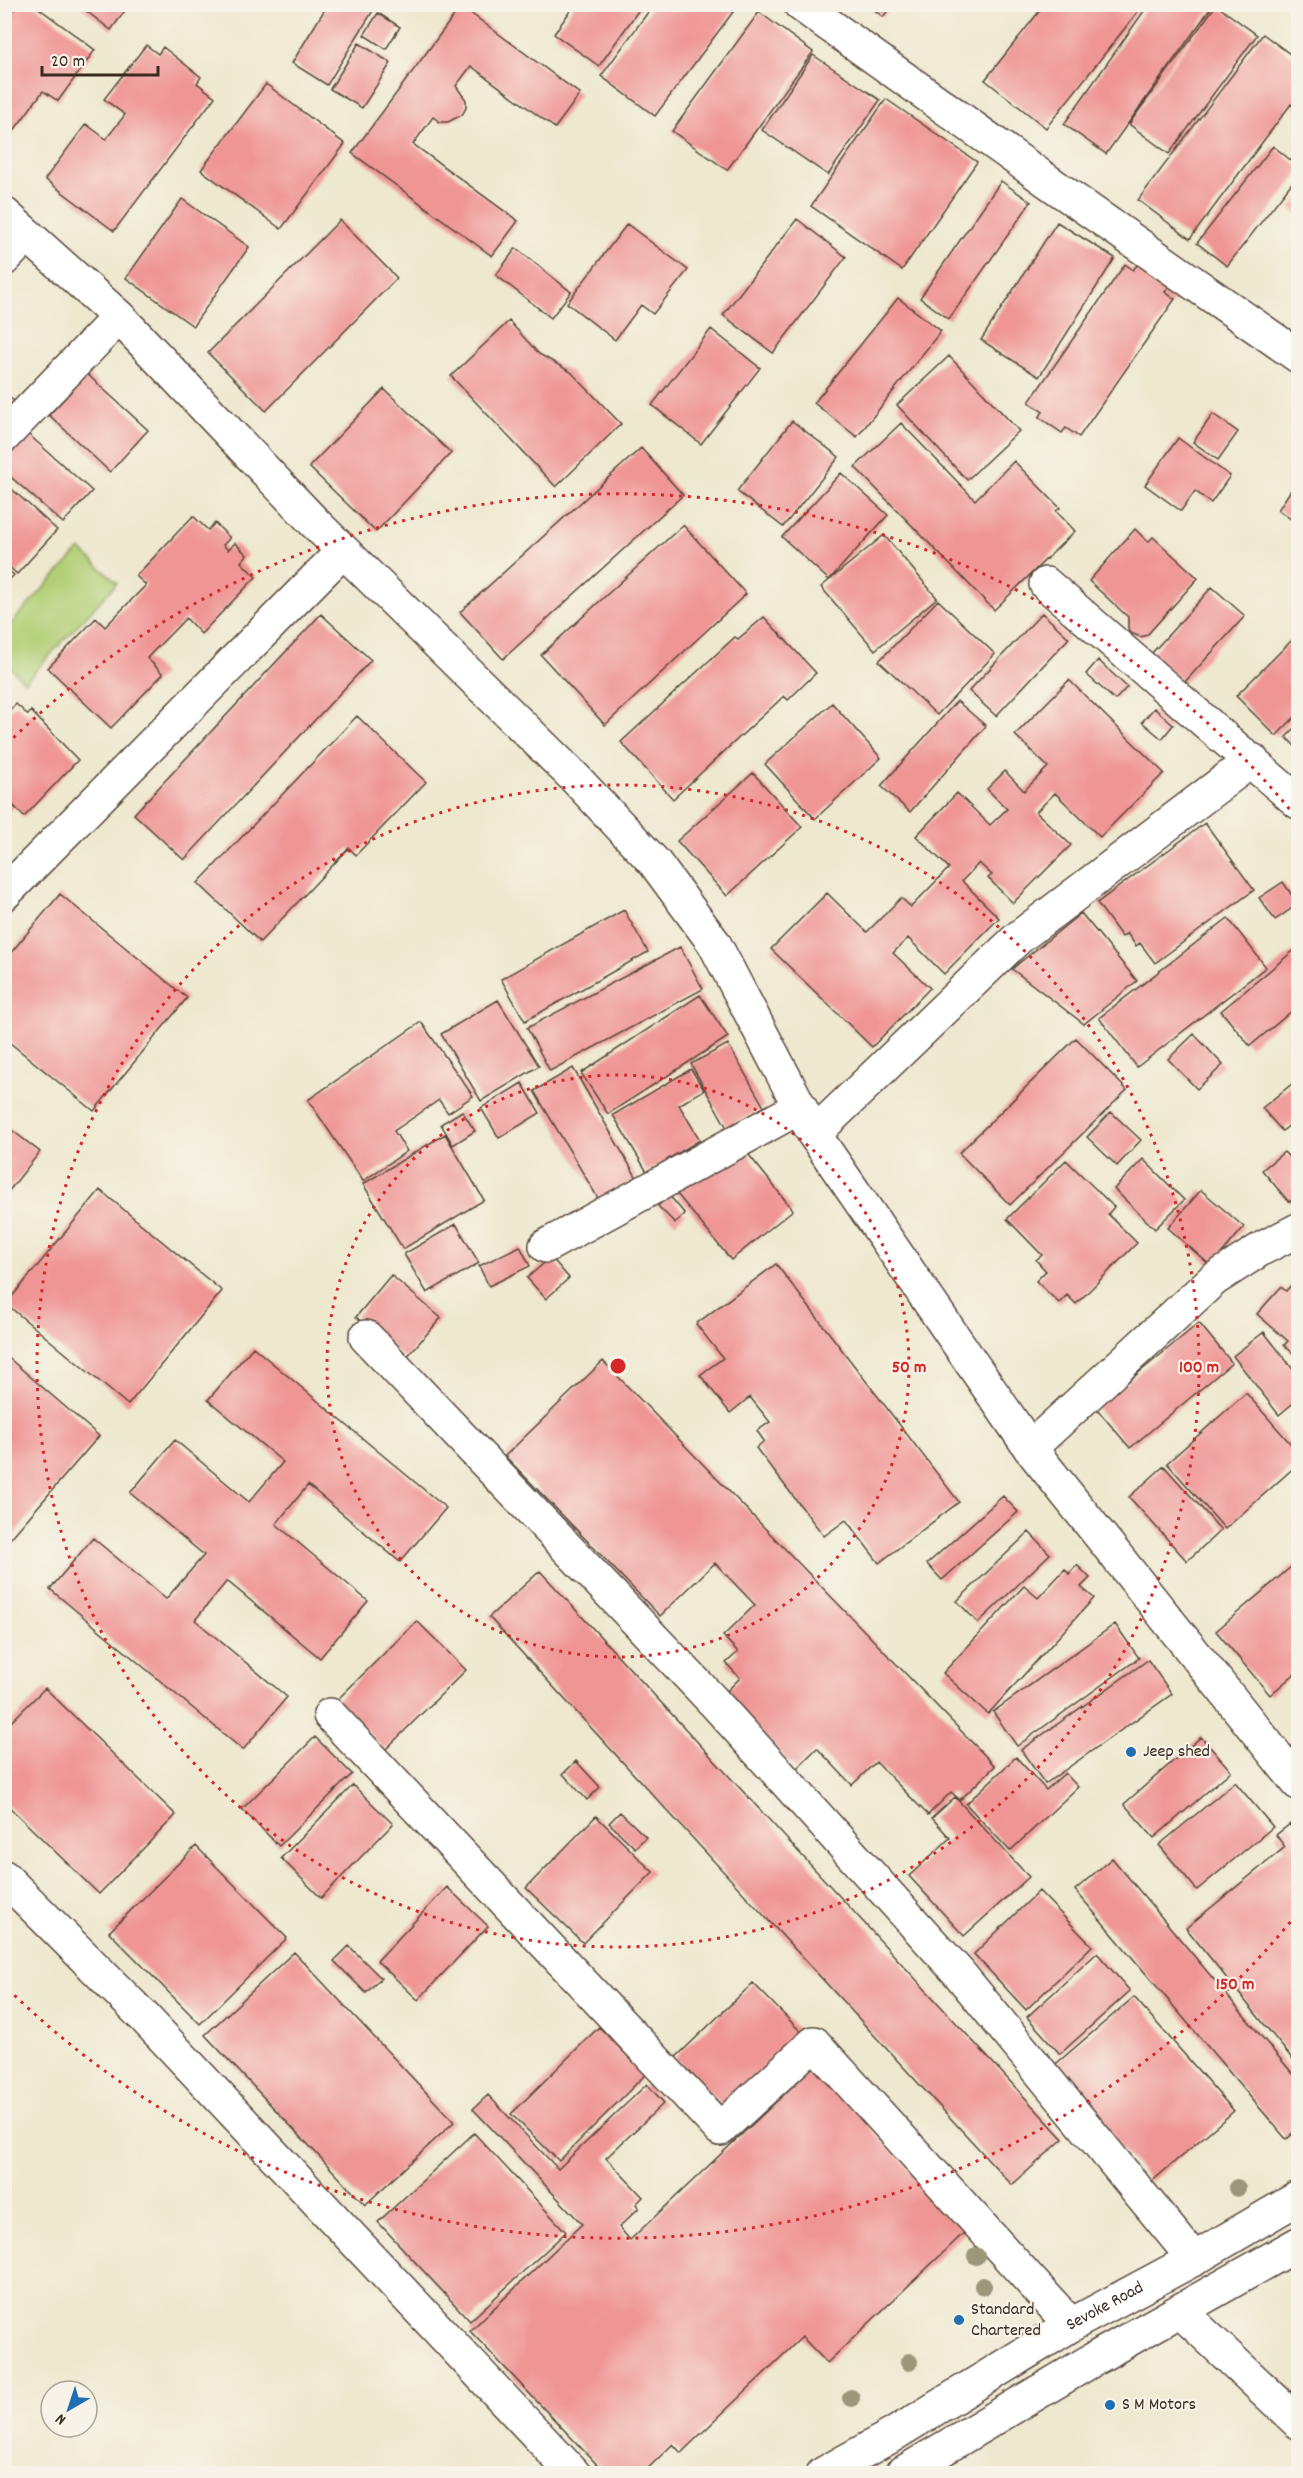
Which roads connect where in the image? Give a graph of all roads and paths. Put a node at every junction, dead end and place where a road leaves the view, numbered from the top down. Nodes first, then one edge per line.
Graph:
1 (800, 4) edge
2 (16, 225) edge
3 (4, 258) edge
4 (118, 317) junction
5 (1299, 356) edge
6 (4, 436) edge
7 (343, 551) junction
8 (1046, 584) dead end
9 (1252, 760) junction
10 (1299, 802) edge
11 (4, 894) edge
12 (807, 1120) junction
13 (1299, 1230) edge
14 (546, 1246) dead end
15 (366, 1337) dead end
16 (1030, 1448) junction
17 (330, 1715) dead end
18 (1299, 1783) edge
19 (4, 1877) edge
20 (1299, 2198) edge
21 (1299, 2244) edge
22 (1194, 2259) junction
23 (1180, 2311) junction
24 (1071, 2325) junction
25 (1299, 2422) edge
26 (909, 2471) edge
27 (574, 2474) edge
28 (823, 2474) edge

1 - 5 street
2 - 3 street
2 - 4 street
4 - 6 street
4 - 7 street
7 - 11 street
7 - 12 street
8 - 9 street
9 - 10 street
9 - 12 street
12 - 14 street
12 - 16 street
13 - 16 street
15 - 22 street
16 - 18 street
17 - 24 street
19 - 27 street
20 - 22 street, Sevoke Road
21 - 23 street
22 - 24 street, Sevoke Road
23 - 25 street
23 - 26 street
24 - 28 street, Sevoke Road

